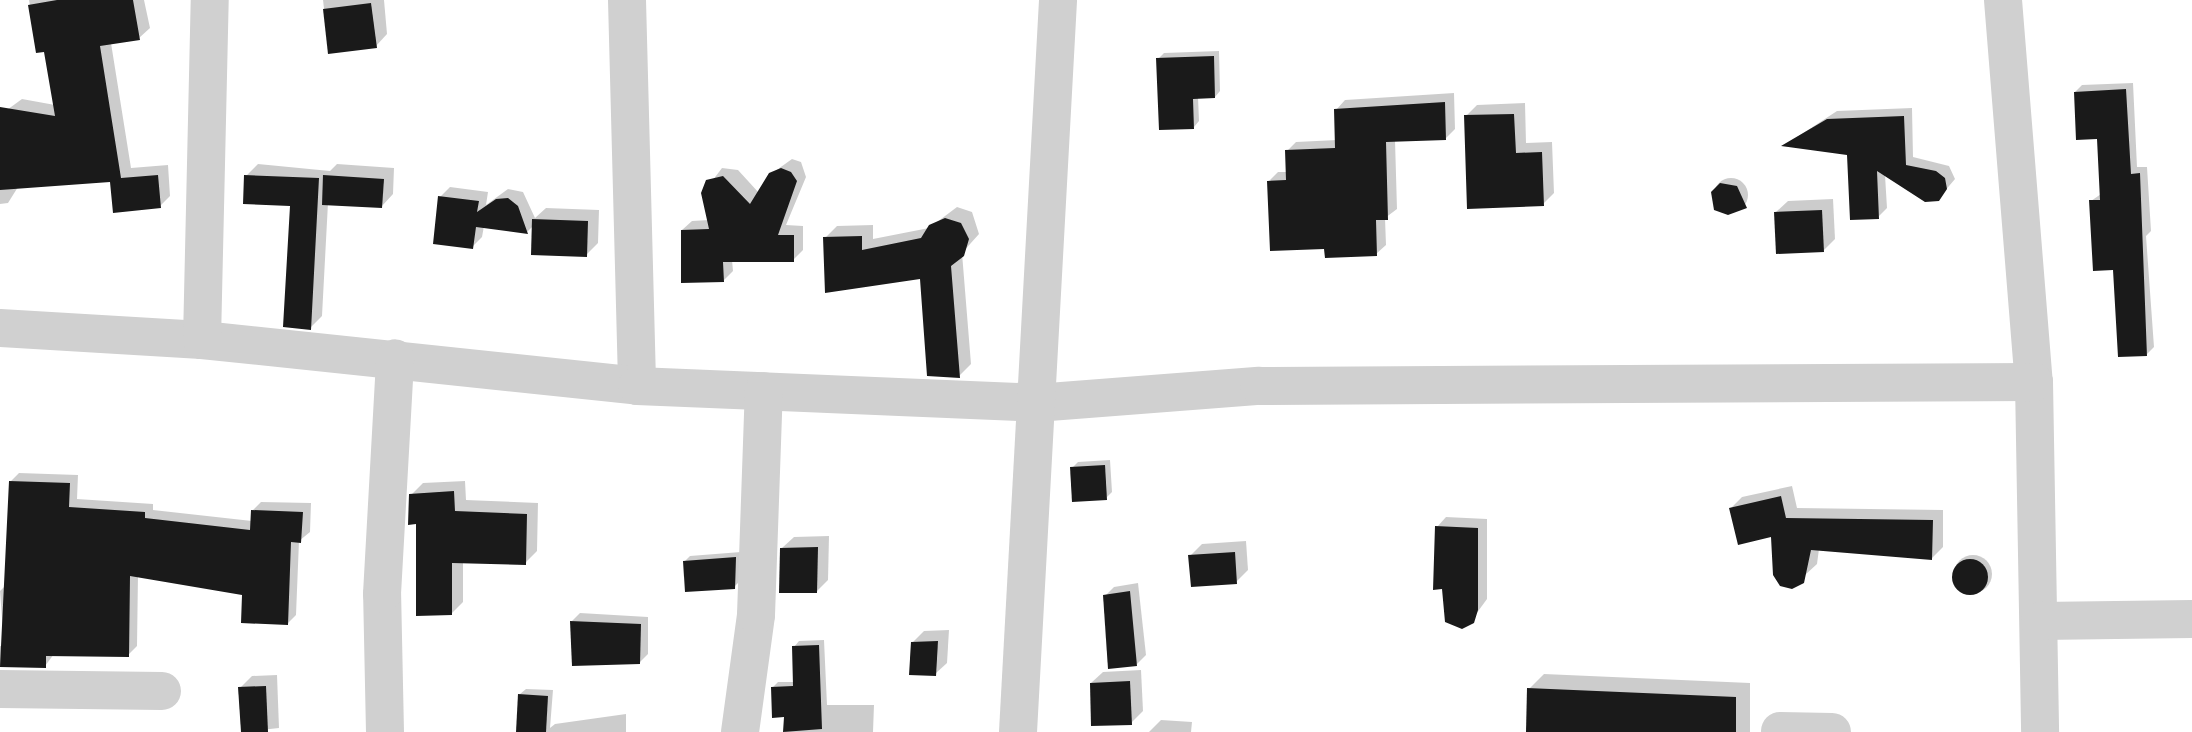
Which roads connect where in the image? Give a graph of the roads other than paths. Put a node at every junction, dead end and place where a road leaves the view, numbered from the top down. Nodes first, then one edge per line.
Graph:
1 (210, 0) edge
2 (627, 0) edge
3 (1058, 0) edge
4 (2003, 0) edge
5 (0, 328) edge
6 (202, 340) junction
7 (395, 358) junction
8 (2034, 382) junction
9 (637, 386) junction
10 (764, 391) junction
11 (1036, 402) junction
12 (2192, 619) edge
13 (2040, 621) junction
14 (0, 690) edge
15 (162, 691) dead end
16 (1780, 731) edge
17 (385, 732) edge
18 (740, 732) edge
19 (1018, 732) edge
20 (1832, 732) edge
21 (2040, 732) edge

1 - 6 street
2 - 9 street
3 - 11 street
4 - 8 street
5 - 6 street
6 - 7 street
7 - 9 street
7 - 17 street
8 - 11 street
8 - 13 street
9 - 10 street
10 - 11 street
10 - 18 street
11 - 19 street
12 - 13 street
13 - 21 street
14 - 15 street
16 - 20 street

